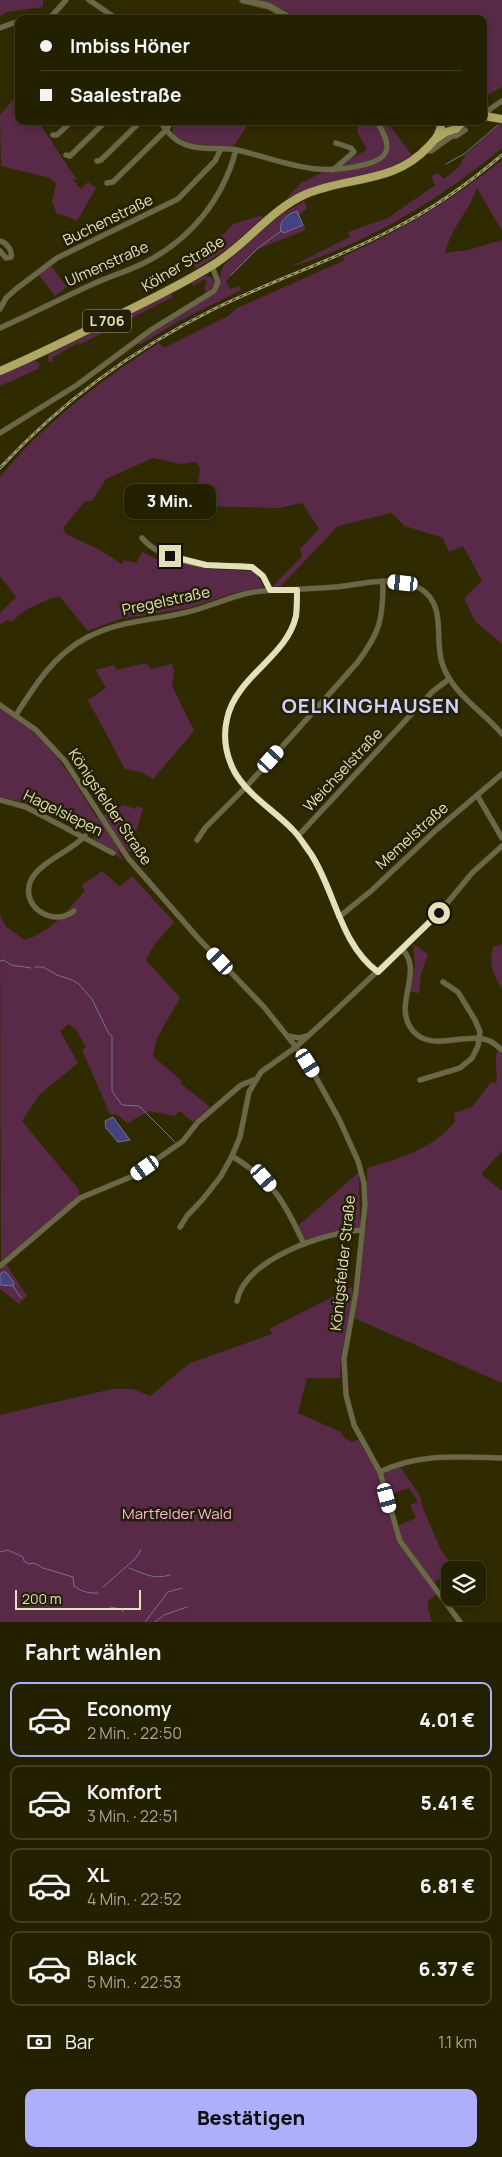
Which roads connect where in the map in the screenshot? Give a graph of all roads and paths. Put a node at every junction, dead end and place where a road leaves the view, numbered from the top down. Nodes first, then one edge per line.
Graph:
1 (66, 0) edge
2 (89, 0) edge
3 (243, 0) edge
4 (53, 15) edge
5 (111, 15) edge
6 (285, 15) edge
7 (15, 22) edge
8 (0, 28) edge
9 (502, 101) edge
10 (487, 113) edge
11 (487, 116) edge
12 (502, 119) edge
13 (68, 125) edge
14 (102, 125) edge
15 (137, 125) edge
16 (163, 125) edge
17 (169, 125) edge
18 (379, 125) edge
19 (440, 125) edge
20 (443, 125) edge
21 (461, 125) edge
22 (462, 125) edge
23 (166, 130) junction
24 (448, 131) junction
25 (53, 135) dead end
26 (434, 140) junction
27 (336, 143) dead end
28 (221, 149) junction
29 (236, 150) junction
30 (426, 150) junction
31 (66, 155) dead end
32 (97, 161) dead end
33 (333, 171) junction
34 (107, 183) dead end
35 (0, 241) edge
36 (0, 251) edge
37 (212, 266) junction
38 (6, 298) junction
39 (0, 301) edge
40 (0, 309) edge
41 (0, 328) edge
42 (0, 371) edge
43 (0, 433) edge
44 (142, 538) dead end
45 (383, 581) junction
46 (270, 590) junction
47 (297, 590) junction
48 (449, 679) junction
49 (0, 705) edge
50 (16, 714) junction
51 (502, 734) edge
52 (502, 774) edge
53 (246, 786) junction
54 (478, 795) junction
55 (0, 800) edge
56 (85, 836) junction
57 (298, 836) junction
58 (502, 838) edge
59 (197, 840) dead end
60 (502, 846) edge
61 (113, 852) dead end
62 (74, 911) dead end
63 (338, 917) junction
64 (402, 948) junction
65 (378, 972) junction
66 (443, 982) dead end
67 (287, 1035) junction
68 (309, 1035) junction
69 (480, 1039) junction
70 (296, 1047) junction
71 (502, 1050) edge
72 (256, 1079) junction
73 (420, 1080) dead end
74 (232, 1156) junction
75 (180, 1227) dead end
76 (362, 1230) junction
77 (304, 1244) junction
78 (0, 1266) edge
79 (237, 1301) dead end
80 (502, 1458) edge
81 (380, 1472) junction
82 (460, 1622) edge

1 - 4 street
2 - 5 street
3 - 6 street
7 - 8 street
9 - 10 street
11 - 12 main road
13 - 25 street
14 - 31 street
15 - 32 street
16 - 23 street
17 - 23 street
18 - 33 street
19 - 26 main road, Kölner Straße / L 706
20 - 24 main road, Kölner Straße
21 - 24 main road, Kölner Straße
22 - 30 street, Kölner Straße
23 - 28 street
23 - 34 street
24 - 26 main road, Kölner Straße
26 - 30 main road, Kölner Straße / L 706
27 - 33 street
28 - 29 street
28 - 38 street, Buchenstraße
29 - 33 street
29 - 41 street, Ulmenstraße
30 - 37 main road, Kölner Straße / L 706
35 - 36 street
37 - 42 main road, Kölner Straße / L 706
37 - 43 street
38 - 39 street
38 - 40 street, Buchenstraße
44 - 46 street
45 - 47 street, Pregelstraße
45 - 48 street, Pregelstraße
45 - 53 street
46 - 47 street, Pregelstraße
46 - 50 street, Pregelstraße
47 - 53 street
48 - 51 street, Pregelstraße
48 - 57 street, Weichselstraße
49 - 50 street, Königsfelder Straße
50 - 67 street, Königsfelder Straße
52 - 54 street, Memelstraße
53 - 57 street
53 - 59 street
54 - 58 street
54 - 63 street, Memelstraße
55 - 56 street, Hagelsiepen
56 - 61 street, Hagelsiepen
56 - 62 street
57 - 63 street
60 - 64 street
63 - 65 street
64 - 65 street
64 - 69 street
65 - 68 street
66 - 69 street
67 - 68 street
67 - 70 street, Königsfelder Straße
68 - 70 street
69 - 71 street
69 - 73 street
70 - 72 street
70 - 76 street, Königsfelder Straße
72 - 74 street
72 - 78 street
74 - 75 street
74 - 77 street
76 - 77 street
76 - 81 street, Königsfelder Straße
77 - 79 street
80 - 81 street
81 - 82 street, Königsfelder Straße

